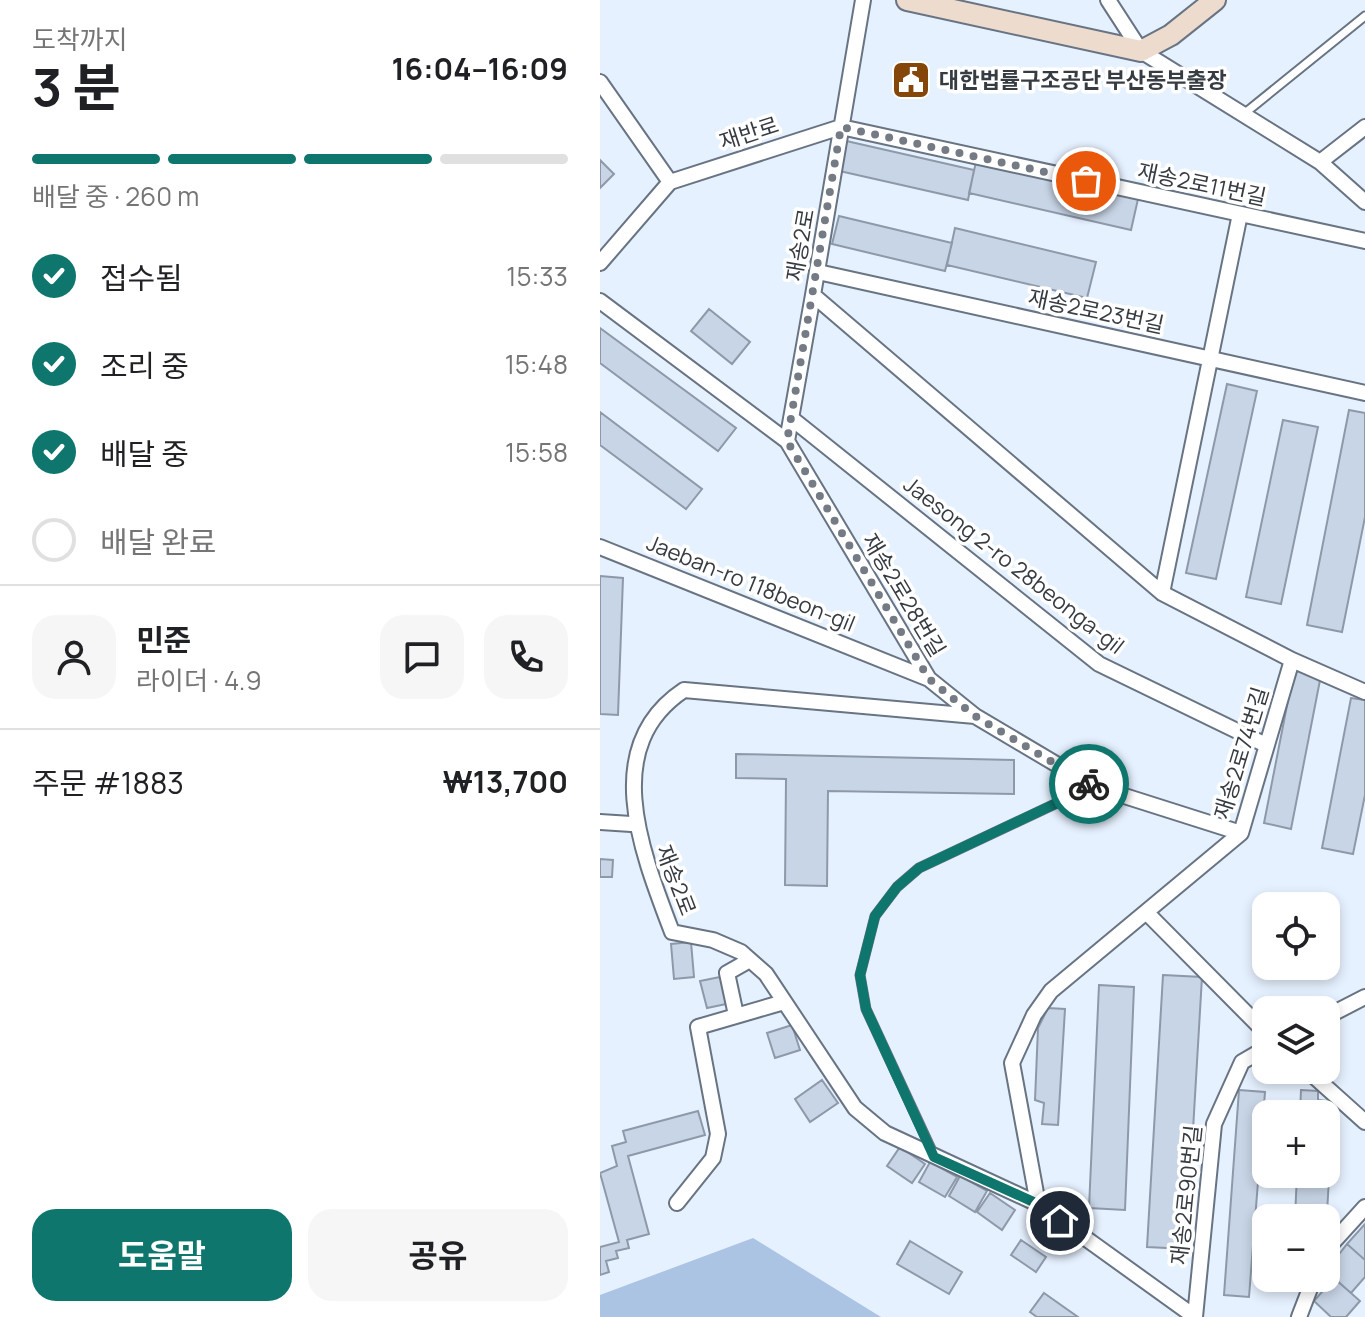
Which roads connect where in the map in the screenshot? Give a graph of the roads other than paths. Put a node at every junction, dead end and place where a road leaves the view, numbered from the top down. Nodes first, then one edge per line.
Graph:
1 (863, 0) edge
2 (907, 0) edge
3 (1108, 0) edge
4 (1215, 0) edge
5 (1365, 16) edge
6 (1141, 51) junction
7 (600, 82) edge
8 (1245, 113) junction
9 (841, 127) junction
10 (1365, 127) edge
11 (1320, 162) junction
12 (670, 182) junction
13 (1365, 202) edge
14 (1240, 214) junction
15 (1365, 241) edge
16 (600, 263) edge
17 (818, 272) junction
18 (813, 295) junction
19 (600, 301) edge
20 (1210, 358) junction
21 (1365, 393) edge
22 (791, 418) junction
23 (787, 441) junction
24 (600, 547) edge
25 (1162, 593) junction
26 (1292, 660) junction
27 (929, 679) junction
28 (1365, 692) edge
29 (975, 716) junction
30 (1266, 745) junction
31 (1093, 786) junction
32 (600, 822) edge
33 (631, 824) junction
34 (1241, 833) junction
35 (1147, 913) junction
36 (750, 960) junction
37 (1365, 997) edge
38 (784, 1002) junction
39 (1340, 1010) edge
40 (736, 1015) junction
41 (1252, 1019) edge
42 (1252, 1056) edge
43 (1323, 1084) edge
44 (1365, 1122) edge
45 (934, 1157) junction
46 (677, 1203) dead end
47 (1038, 1204) junction
48 (1365, 1207) edge
49 (1340, 1235) edge
50 (1309, 1292) edge
51 (1195, 1317) edge
52 (1299, 1317) edge

1 - 9 street, 재송2로
2 - 6 main road
3 - 6 street
4 - 6 main road
5 - 8 lane
6 - 8 street
7 - 12 street
8 - 11 street
9 - 12 street, 재반로
9 - 14 street, 재송2로11번길
9 - 17 street, 재송2로
10 - 11 street
11 - 13 street
12 - 16 street
14 - 15 street, 재송2로11번길
14 - 20 street
17 - 18 street, 재송2로
17 - 20 street, 재송2로23번길
18 - 22 street
18 - 25 street, 재송2로
19 - 23 street
20 - 21 street, 재송2로23번길
20 - 25 street
22 - 23 street
22 - 30 street, Jaesong 2-ro 28beonga-gil
23 - 27 street, 재송2로28번길
24 - 27 street, Jaeban-ro 118beon-gil
25 - 26 street, 재송2로
26 - 28 street, 재송2로
26 - 30 street, 재송2로74번길
27 - 29 street, 재송2로28번길
29 - 31 street, 재송2로28번길
29 - 33 street, 재송2로
30 - 34 street, 재송2로74번길
31 - 34 street, 재송2로28번길
31 - 45 lane
32 - 33 street
33 - 36 street, 재송2로
34 - 35 street, 재송2로74번길
35 - 41 street
35 - 47 street, 재송2로74번길
36 - 38 street, 재송2로
36 - 40 street
37 - 39 street
38 - 40 street
38 - 45 street, 재송2로
40 - 46 street
42 - 51 street, 재송2로90번길
43 - 44 street
45 - 47 street, 재송2로
47 - 51 street, 재송2로
48 - 49 street
50 - 52 street

